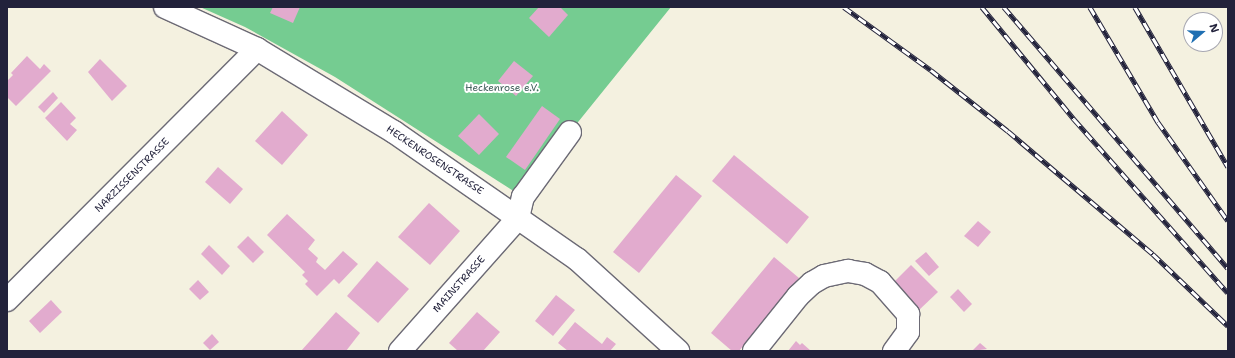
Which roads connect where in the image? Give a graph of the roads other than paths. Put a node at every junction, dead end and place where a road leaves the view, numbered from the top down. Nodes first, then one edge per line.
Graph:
1 (165, 7) edge
2 (257, 49) junction
3 (570, 132) dead end
4 (518, 218) junction
5 (7, 300) edge
6 (400, 351) edge
7 (678, 351) edge
8 (754, 351) edge
9 (894, 351) edge

1 - 2 street, HECKENROSENSTRASSE
2 - 4 street, HECKENROSENSTRASSE
2 - 5 street, NARZISSENSTRASSE
3 - 4 street
4 - 6 street, MAINSTRASSE
4 - 7 street, HECKENROSENSTRASSE
8 - 9 street

